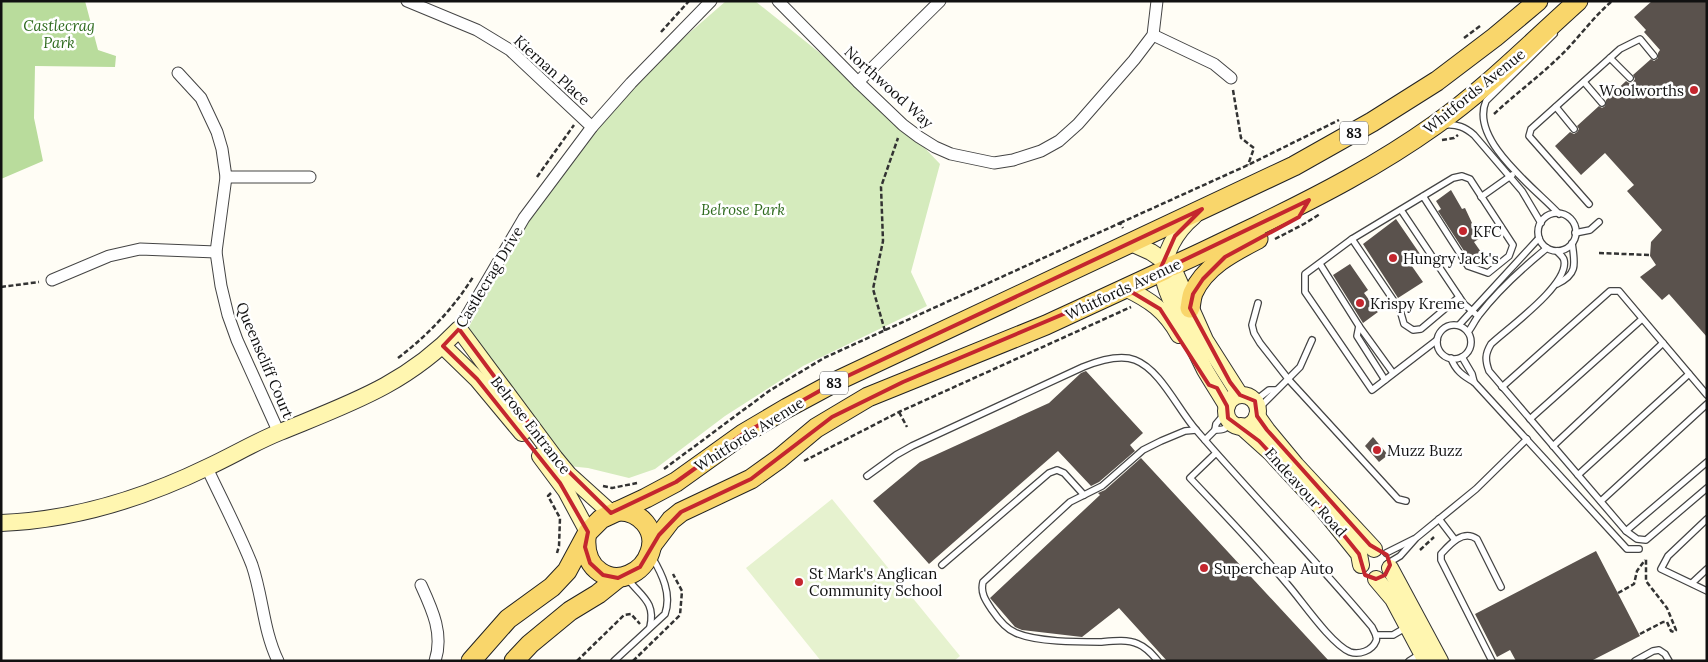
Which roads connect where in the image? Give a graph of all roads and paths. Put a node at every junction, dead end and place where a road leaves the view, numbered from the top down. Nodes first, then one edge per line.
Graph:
1 (407, 1) edge
2 (689, 1) edge
3 (711, 1) edge
4 (778, 1) edge
5 (940, 1) edge
6 (1157, 1) edge
7 (1538, 1) edge
8 (1578, 1) edge
9 (1484, 24) dead end
10 (1153, 34) junction
11 (658, 36) dead end
12 (1460, 42) dead end
13 (1654, 56) dead end
14 (1610, 58) junction
15 (178, 73) dead end
16 (1231, 78) joint
17 (1630, 78) dead end
18 (858, 82) junction
19 (1584, 82) junction
20 (1602, 104) dead end
21 (1556, 107) junction
22 (580, 117) junction
23 (1342, 119) dead end
24 (903, 125) junction
25 (1435, 125) junction
26 (592, 127) junction
27 (1574, 128) dead end
28 (1248, 165) junction
29 (1516, 173) junction
30 (226, 177) junction
31 (310, 177) dead end
32 (537, 177) dead end
33 (1510, 177) junction
34 (1423, 196) junction
35 (1481, 197) junction
36 (1309, 200) junction
37 (1589, 204) dead end
38 (1202, 209) junction
39 (1401, 210) junction
40 (1558, 214) junction
41 (1599, 222) dead end
42 (1120, 223) dead end
43 (1541, 223) junction
44 (1575, 233) junction
45 (1539, 238) junction
46 (1352, 239) junction
47 (1131, 243) junction
48 (1572, 243) junction
49 (1547, 248) junction
50 (1557, 251) junction
51 (216, 252) junction
52 (1599, 253) dead end
53 (1650, 255) dead end
54 (1320, 264) junction
55 (1168, 266) junction
56 (473, 277) dead end
57 (52, 280) joint
58 (1557, 284) junction
59 (1, 286) edge
60 (1125, 288) junction
61 (1459, 297) junction
62 (1258, 303) dead end
63 (1133, 306) dead end
64 (1190, 308) junction
65 (1471, 311) junction
66 (1478, 316) junction
67 (1642, 318) junction
68 (1459, 325) junction
69 (1359, 326) junction
70 (459, 329) junction
71 (885, 330) dead end
72 (1468, 332) junction
73 (1312, 340) dead end
74 (1437, 343) junction
75 (1663, 343) junction
76 (443, 346) junction
77 (1462, 357) junction
78 (1450, 358) junction
79 (394, 361) dead end
80 (1393, 373) junction
81 (1689, 374) junction
82 (1289, 380) junction
83 (1385, 380) junction
84 (1474, 382) junction
85 (1502, 387) junction
86 (1217, 388) junction
87 (1707, 395) edge
88 (1707, 404) edge
89 (1252, 405) junction
90 (899, 412) junction
91 (1232, 416) junction
92 (1530, 419) junction
93 (907, 427) dead end
94 (1196, 430) junction
95 (1215, 430) junction
96 (279, 433) junction
97 (1527, 439) junction
98 (1205, 440) junction
99 (1553, 446) junction
100 (1216, 453) junction
101 (1707, 462) edge
102 (799, 464) dead end
103 (207, 468) junction
104 (1578, 475) junction
105 (867, 476) dead end
106 (1707, 488) edge
107 (1084, 495) junction
108 (1406, 501) dead end
109 (1600, 501) junction
110 (615, 512) junction
111 (1440, 519) junction
112 (1707, 519) edge
113 (1, 523) edge
114 (1626, 531) junction
115 (587, 535) junction
116 (1416, 538) junction
117 (1455, 540) junction
118 (651, 549) junction
119 (1638, 549) dead end
120 (1385, 558) junction
121 (942, 565) dead end
122 (1361, 565) junction
123 (1707, 569) edge
124 (622, 577) junction
125 (1376, 579) junction
126 (1692, 583) junction
127 (421, 585) dead end
128 (1501, 587) dead end
129 (1705, 590) edge
130 (1618, 593) dead end
131 (1413, 624) junction
132 (648, 628) junction
133 (1640, 634) dead end
134 (1376, 636) junction
135 (1352, 652) junction
136 (1419, 658) edge
137 (278, 661) edge
138 (435, 661) edge
139 (471, 661) edge
140 (514, 661) edge
141 (577, 661) edge
142 (614, 661) edge
143 (633, 661) edge
144 (1158, 661) edge
145 (1352, 661) edge
146 (1440, 661) edge
147 (1492, 661) edge
148 (1634, 661) edge
149 (1668, 661) edge

1 - 22 street, Kiernan Place
2 - 11 path
3 - 26 street, Castlecrag Drive
4 - 18 street, Northwood Way
5 - 18 street
6 - 10 street, Northwood Way
7 - 38 main road, Whitfords Avenue / 83
8 - 25 main road, Whitfords Avenue / 83
8 - 29 lane
9 - 12 path
10 - 16 street
10 - 24 street, Northwood Way
13 - 14 lane
14 - 17 lane
14 - 19 lane
15 - 30 street, Queenscliff Court
16 - 28 path
18 - 24 street, Northwood Way
19 - 20 lane
19 - 21 lane
21 - 27 lane
21 - 37 lane
22 - 26 street, Kiernan Place
22 - 32 path
23 - 28 path
24 - 71 path
25 - 33 lane
25 - 36 main road, Whitfords Avenue / 83
26 - 70 street, Castlecrag Drive
28 - 42 path
29 - 33 lane
29 - 40 lane
30 - 31 street
30 - 51 street, Queenscliff Court
33 - 35 lane
33 - 43 lane
34 - 35 lane
34 - 35 lane
34 - 39 lane
36 - 55 main road, Whitfords Avenue / 83
36 - 64 main road
38 - 47 main road, Whitfords Avenue / 83
38 - 55 street, Endeavour Road
39 - 46 lane
39 - 61 lane
40 - 43 lane
40 - 44 lane
41 - 44 lane
43 - 45 lane
44 - 48 lane
45 - 49 lane
45 - 65 lane
46 - 54 lane
46 - 61 lane
47 - 55 street
47 - 110 main road, Whitfords Avenue / 83
48 - 50 lane
48 - 58 lane
49 - 50 lane
49 - 66 lane
50 - 58 lane
51 - 57 street
51 - 96 street, Queenscliff Court
52 - 53 path
54 - 69 lane
54 - 83 lane
55 - 60 main road, Whitfords Avenue / 83
55 - 64 street, Endeavour Road
55 - 86 street, Endeavour Road
56 - 79 path
57 - 59 path
58 - 85 lane
60 - 86 street
60 - 118 main road, Whitfords Avenue / 83
61 - 65 lane
62 - 82 lane
63 - 90 path
64 - 89 street, Endeavour Road
65 - 66 lane
65 - 68 lane
66 - 72 lane
67 - 75 lane
67 - 85 lane
67 - 92 lane
68 - 72 lane
68 - 74 lane
69 - 80 lane
69 - 83 lane
70 - 76 street, Castlecrag Drive
70 - 110 street, Belrose Entrance
72 - 77 lane
73 - 82 lane
74 - 78 lane
74 - 80 lane
75 - 81 lane
75 - 99 lane
76 - 96 street, Castlecrag Drive
76 - 115 street, Belrose Entrance
77 - 78 lane
77 - 84 lane
78 - 84 lane
80 - 83 lane
81 - 87 lane
81 - 104 lane
82 - 89 lane
82 - 108 lane
84 - 97 lane
85 - 92 lane
86 - 91 street, Endeavour Road
88 - 109 lane
89 - 91 street
89 - 91 street
89 - 120 street, Endeavour Road
90 - 93 path
90 - 102 path
91 - 95 lane
91 - 95 lane
91 - 122 street, Endeavour Road
92 - 99 lane
94 - 98 lane
94 - 105 lane
94 - 107 lane
95 - 98 lane
96 - 103 street, Castlecrag Drive
97 - 111 lane
97 - 119 lane
98 - 100 lane
99 - 104 lane
100 - 134 lane
100 - 135 lane
101 - 114 lane
103 - 113 street, Castlecrag Drive
103 - 137 street
104 - 109 lane
106 - 114 lane
107 - 121 lane
107 - 144 lane
109 - 114 lane
110 - 115 main road, Whitfords Avenue / 83
110 - 118 main road
111 - 116 lane
111 - 117 lane
112 - 126 lane
115 - 124 main road
115 - 139 main road, Whitfords Avenue / 83
116 - 120 lane
116 - 120 lane
117 - 128 lane
117 - 147 lane
118 - 124 main road, Whitfords Avenue / 83
118 - 132 lane
120 - 122 street
120 - 125 street
120 - 131 street, Endeavour Road
122 - 125 street
123 - 126 lane
124 - 132 lane
124 - 140 main road, Whitfords Avenue / 83
125 - 131 street, Endeavour Road
126 - 129 lane
127 - 138 street
130 - 133 path
131 - 134 lane
131 - 136 street, Endeavour Road
131 - 146 street, Endeavour Road
132 - 141 path
132 - 142 lane
132 - 143 path
134 - 135 lane
135 - 145 lane
148 - 149 lane

